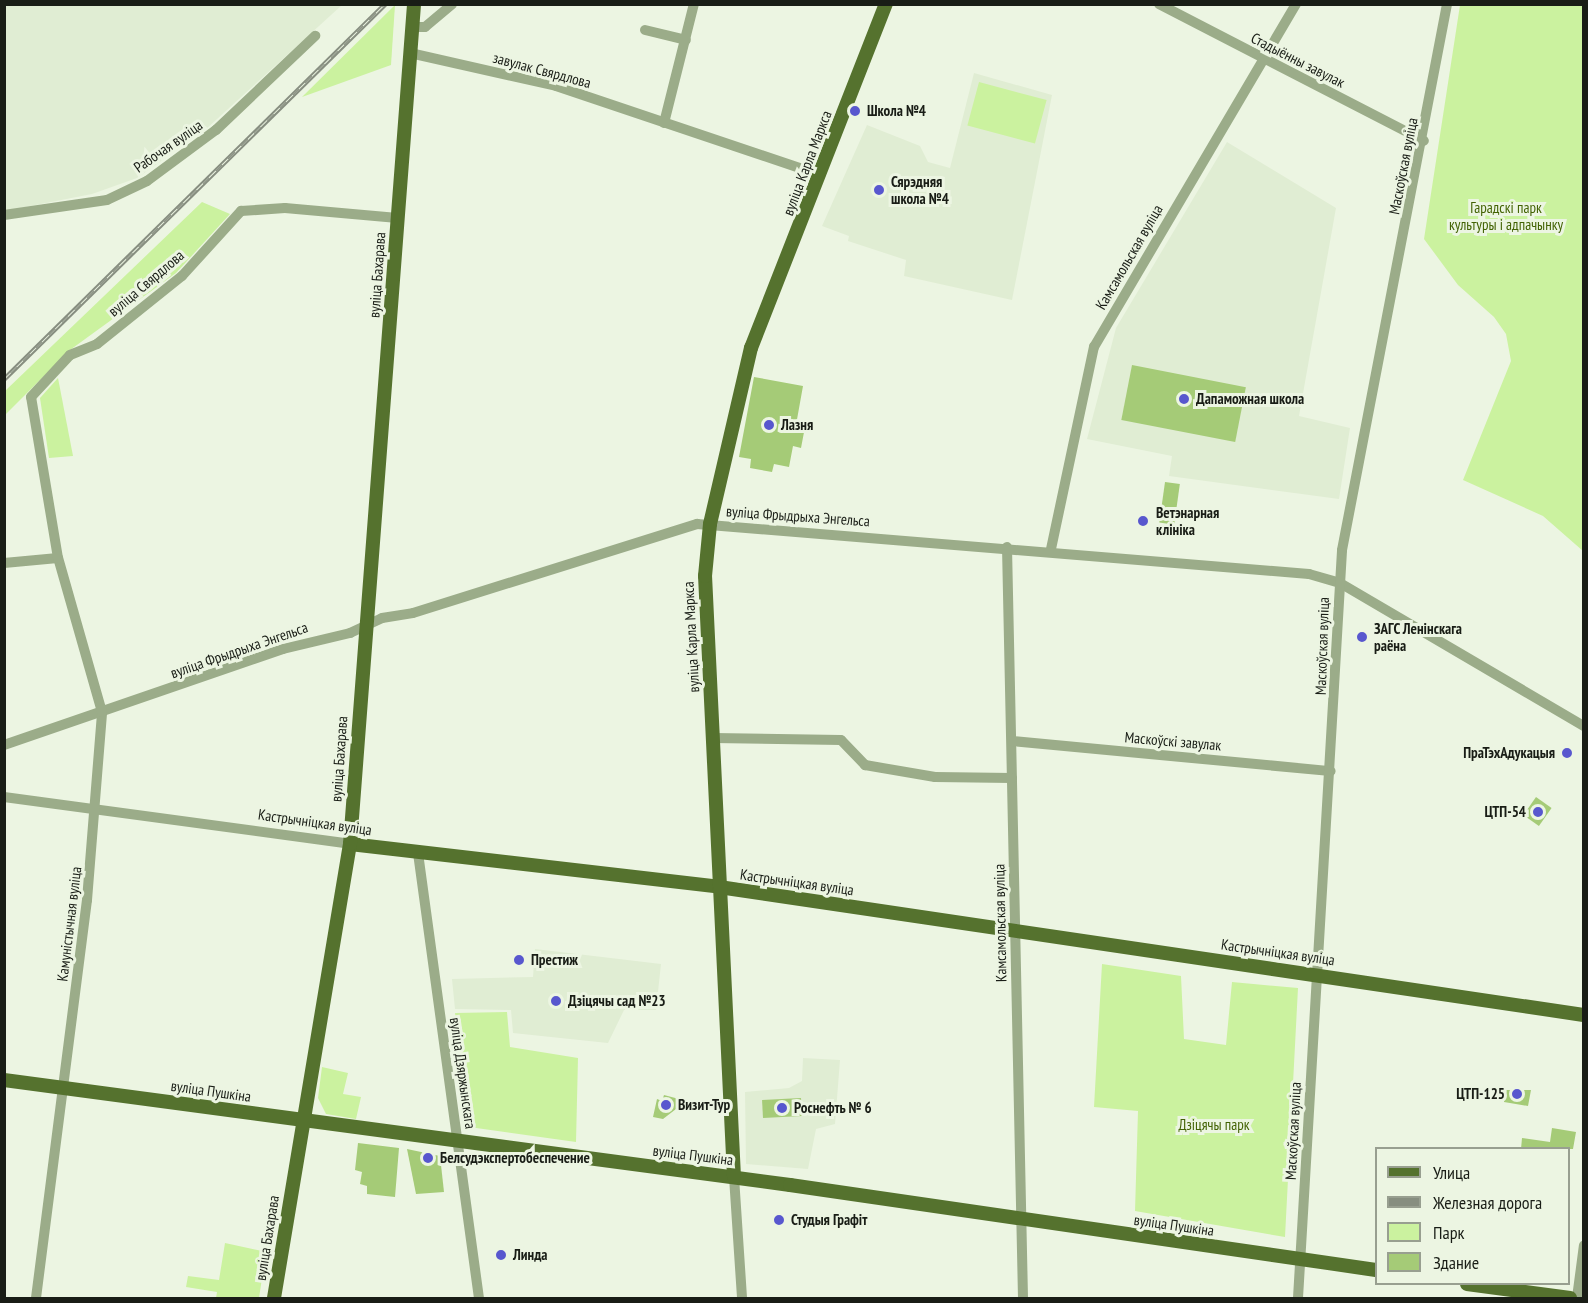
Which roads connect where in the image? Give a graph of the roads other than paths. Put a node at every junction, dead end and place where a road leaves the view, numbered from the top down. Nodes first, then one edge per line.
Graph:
1 (414, 4) edge
2 (452, 4) edge
3 (694, 4) edge
4 (886, 4) edge
5 (1159, 4) edge
6 (1296, 4) edge
7 (1447, 4) edge
8 (412, 27) junction
9 (645, 30) dead end
10 (315, 36) dead end
11 (686, 39) junction
12 (410, 53) junction
13 (1263, 59) junction
14 (664, 123) junction
15 (1424, 141) junction
16 (820, 175) junction
17 (285, 208) joint
18 (4, 215) edge
19 (398, 218) junction
20 (31, 397) joint
21 (710, 524) junction
22 (1007, 547) junction
23 (1051, 549) junction
24 (58, 558) junction
25 (4, 563) edge
26 (1340, 583) junction
27 (364, 628) junction
28 (102, 712) junction
29 (1584, 726) edge
30 (713, 738) junction
31 (1012, 741) junction
32 (4, 744) edge
33 (1331, 771) junction
34 (1012, 778) junction
35 (4, 797) edge
36 (97, 807) junction
37 (350, 844) junction
38 (418, 853) junction
39 (719, 887) junction
40 (1016, 931) junction
41 (1317, 974) junction
42 (1584, 1015) edge
43 (4, 1080) edge
44 (64, 1088) junction
45 (302, 1119) junction
46 (458, 1142) junction
47 (734, 1177) junction
48 (1021, 1219) junction
49 (1584, 1245) edge
50 (1301, 1259) junction
51 (1375, 1270) edge
52 (1474, 1285) edge
53 (36, 1299) edge
54 (274, 1299) edge
55 (479, 1299) edge
56 (742, 1299) edge
57 (1023, 1299) edge
58 (1298, 1299) edge
59 (1570, 1299) edge
60 (1577, 1299) edge

1 - 8 main road, вуліца Бахарава
2 - 8 street
3 - 11 street
4 - 16 main road, вуліца Карла Маркса
5 - 13 street, Стадыённы завулак
6 - 13 street, Камсамольская вуліца
7 - 15 street, Маскоўская вуліца
8 - 12 main road, вуліца Бахарава
9 - 11 street
10 - 18 street, Рабочая вуліца
11 - 14 street
12 - 14 street, завулак Свярдлова
12 - 19 main road, вуліца Бахарава
13 - 15 street, Стадыённы завулак
13 - 23 street, Камсамольская вуліца
14 - 16 street, завулак Свярдлова
15 - 26 street, Маскоўская вуліца
16 - 21 main road, вуліца Карла Маркса
17 - 19 street, вуліца Бахарава
17 - 20 street, вуліца Свярдлова
19 - 27 main road, вуліца Бахарава
20 - 24 street, Камуністычная вуліца
21 - 22 street, вуліца Фрыдрыха Энгельса
21 - 27 street, вуліца Фрыдрыха Энгельса
21 - 30 main road, вуліца Карла Маркса
22 - 23 street, вуліца Фрыдрыха Энгельса
22 - 31 street, Камсамольская вуліца
23 - 26 street, вуліца Фрыдрыха Энгельса
24 - 25 street
24 - 28 street, Камуністычная вуліца
26 - 29 street, вуліца Фрыдрыха Энгельса
26 - 33 street, Маскоўская вуліца
27 - 28 street, вуліца Фрыдрыха Энгельса
27 - 37 main road, вуліца Бахарава
28 - 32 street, вуліца Фрыдрыха Энгельса
28 - 36 street, Камуністычная вуліца
30 - 34 street
30 - 39 main road, вуліца Карла Маркса
31 - 33 street, Маскоўскі завулак
31 - 34 street, Камсамольская вуліца
33 - 41 street, Маскоўская вуліца
34 - 40 street, Камсамольская вуліца
35 - 36 street, Кастрычніцкая вуліца
36 - 37 street, Кастрычніцкая вуліца
36 - 44 street, Камуністычная вуліца
37 - 38 main road, Кастрычніцкая вуліца
37 - 45 main road, вуліца Бахарава
38 - 39 main road, Кастрычніцкая вуліца
38 - 46 street, вуліца Дзяржынскага
39 - 40 main road, Кастрычніцкая вуліца
39 - 47 main road, вуліца Карла Маркса
40 - 41 main road, Кастрычніцкая вуліца
40 - 48 street, Камсамольская вуліца
41 - 42 main road, Кастрычніцкая вуліца
41 - 50 street, Маскоўская вуліца
43 - 44 main road, вуліца Пушкіна
44 - 45 main road, вуліца Пушкіна
44 - 53 street, Камуністычная вуліца
45 - 46 main road, вуліца Пушкіна
45 - 54 main road, вуліца Бахарава
46 - 47 main road, вуліца Пушкіна
46 - 55 street, вуліца Дзяржынскага
47 - 48 main road, вуліца Пушкіна
47 - 56 street, вуліца Карла Маркса
48 - 50 main road, вуліца Пушкіна
48 - 57 street, Камсамольская вуліца
49 - 60 street
50 - 51 main road, вуліца Пушкіна
50 - 58 street, Маскоўская вуліца
52 - 59 main road

